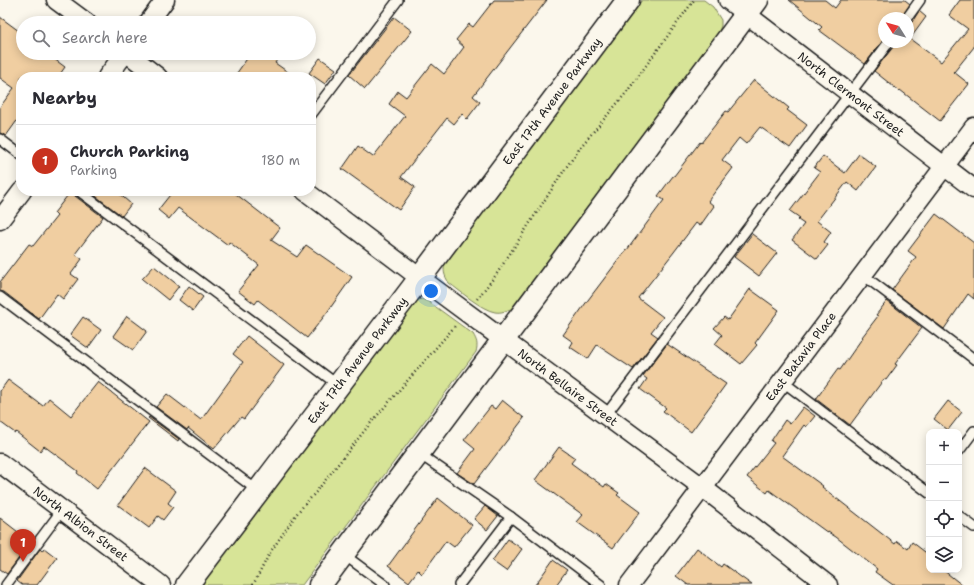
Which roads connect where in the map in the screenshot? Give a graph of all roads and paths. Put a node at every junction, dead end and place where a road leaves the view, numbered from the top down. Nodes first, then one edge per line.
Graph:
1 (56, 0) edge
2 (165, 0) edge
3 (398, 0) edge
4 (628, 0) edge
5 (728, 0) edge
6 (920, 0) edge
7 (752, 7) edge
8 (911, 12) edge
9 (78, 16) edge
10 (153, 16) edge
11 (884, 48) edge
12 (120, 60) edge
13 (135, 60) edge
14 (111, 72) edge
15 (151, 72) edge
16 (850, 93) junction
17 (316, 108) edge
18 (974, 127) edge
19 (0, 139) edge
20 (16, 151) edge
21 (945, 166) junction
22 (974, 189) edge
23 (18, 196) edge
24 (86, 196) edge
25 (312, 196) edge
26 (0, 220) edge
27 (862, 275) junction
28 (420, 278) junction
29 (0, 297) edge
30 (502, 339) junction
31 (974, 359) edge
32 (782, 381) junction
33 (338, 385) junction
34 (605, 416) junction
35 (974, 431) edge
36 (962, 447) edge
37 (418, 452) junction
38 (0, 462) edge
39 (702, 487) junction
40 (926, 490) edge
41 (258, 491) junction
42 (62, 510) junction
43 (511, 517) junction
44 (962, 518) edge
45 (974, 527) edge
46 (343, 554) junction
47 (6, 585) edge
48 (161, 585) edge
49 (187, 585) edge
50 (320, 585) edge
51 (385, 585) edge
52 (459, 585) edge
53 (601, 585) edge
54 (629, 585) edge
55 (828, 585) edge

1 - 9 street
2 - 10 street
3 - 17 lane
4 - 28 main road, East 17th Avenue Parkway
5 - 7 street, North Clermont Street
6 - 8 lane
7 - 16 street, North Clermont Street
7 - 30 main road
11 - 16 lane
12 - 14 street
13 - 15 street
16 - 21 street, North Clermont Street
16 - 34 lane
18 - 21 street, East Batavia Place
19 - 20 lane
21 - 22 street, North Clermont Street
21 - 27 street, East Batavia Place
23 - 26 street
24 - 33 lane
25 - 28 street, North Bellaire Street
27 - 31 lane
27 - 32 street, East Batavia Place
28 - 30 street, North Bellaire Street
28 - 33 main road, East 17th Avenue Parkway
29 - 41 lane
30 - 34 street, North Bellaire Street
30 - 37 main road
32 - 39 street, East Batavia Place
32 - 40 lane
33 - 41 main road, East 17th Avenue Parkway
34 - 39 street, North Bellaire Street
35 - 36 lane
37 - 43 lane
37 - 46 main road
38 - 42 street, North Albion Street
39 - 54 street, East Batavia Place
39 - 55 street, North Bellaire Street
41 - 49 main road, East 17th Avenue Parkway
42 - 47 lane
42 - 48 street, North Albion Street
43 - 52 lane
43 - 53 lane
44 - 45 lane
46 - 50 main road
46 - 51 lane

